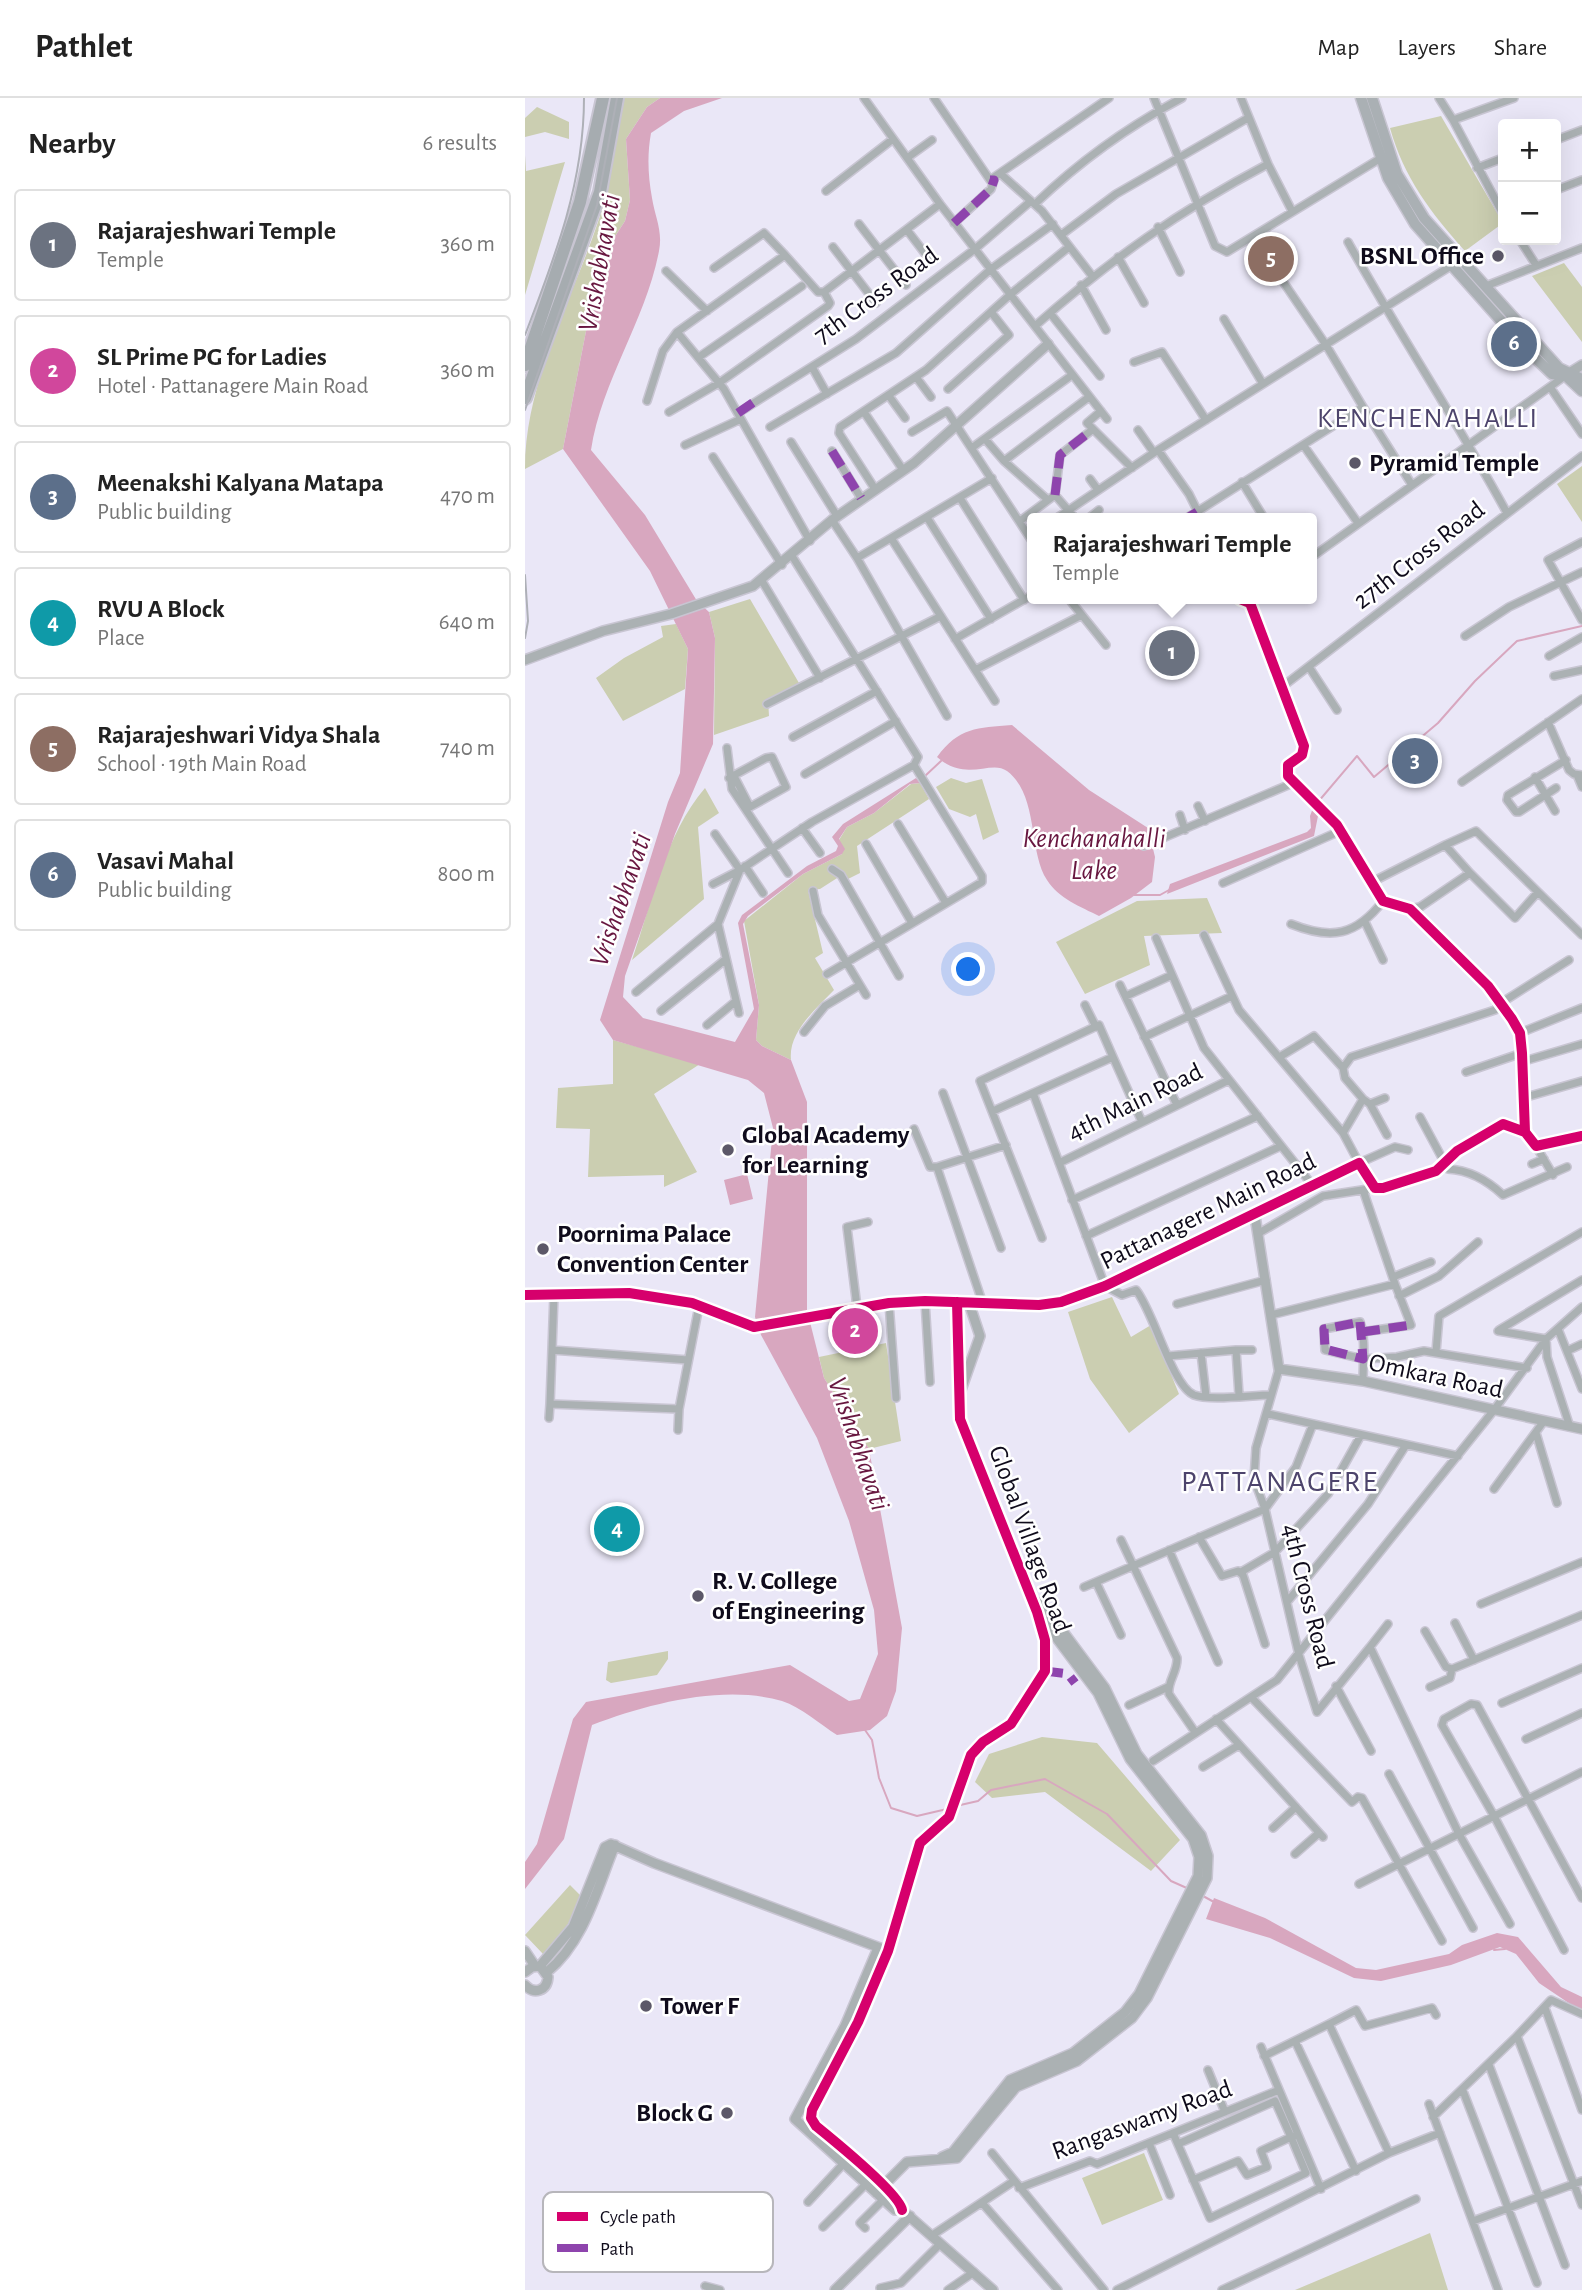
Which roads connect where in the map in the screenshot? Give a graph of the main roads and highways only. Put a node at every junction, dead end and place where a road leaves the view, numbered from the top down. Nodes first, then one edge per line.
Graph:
1 (603, 98) edge
2 (617, 98) edge
3 (1361, 98) edge
4 (1372, 98) edge
5 (1457, 261) junction
6 (525, 365) edge
7 (1568, 374) junction
8 (1582, 379) edge
9 (1582, 391) edge
10 (525, 398) edge

1 - 6 highway
2 - 10 highway
3 - 5 main road
4 - 5 main road
5 - 7 main road
5 - 7 main road
7 - 8 main road
7 - 9 main road

